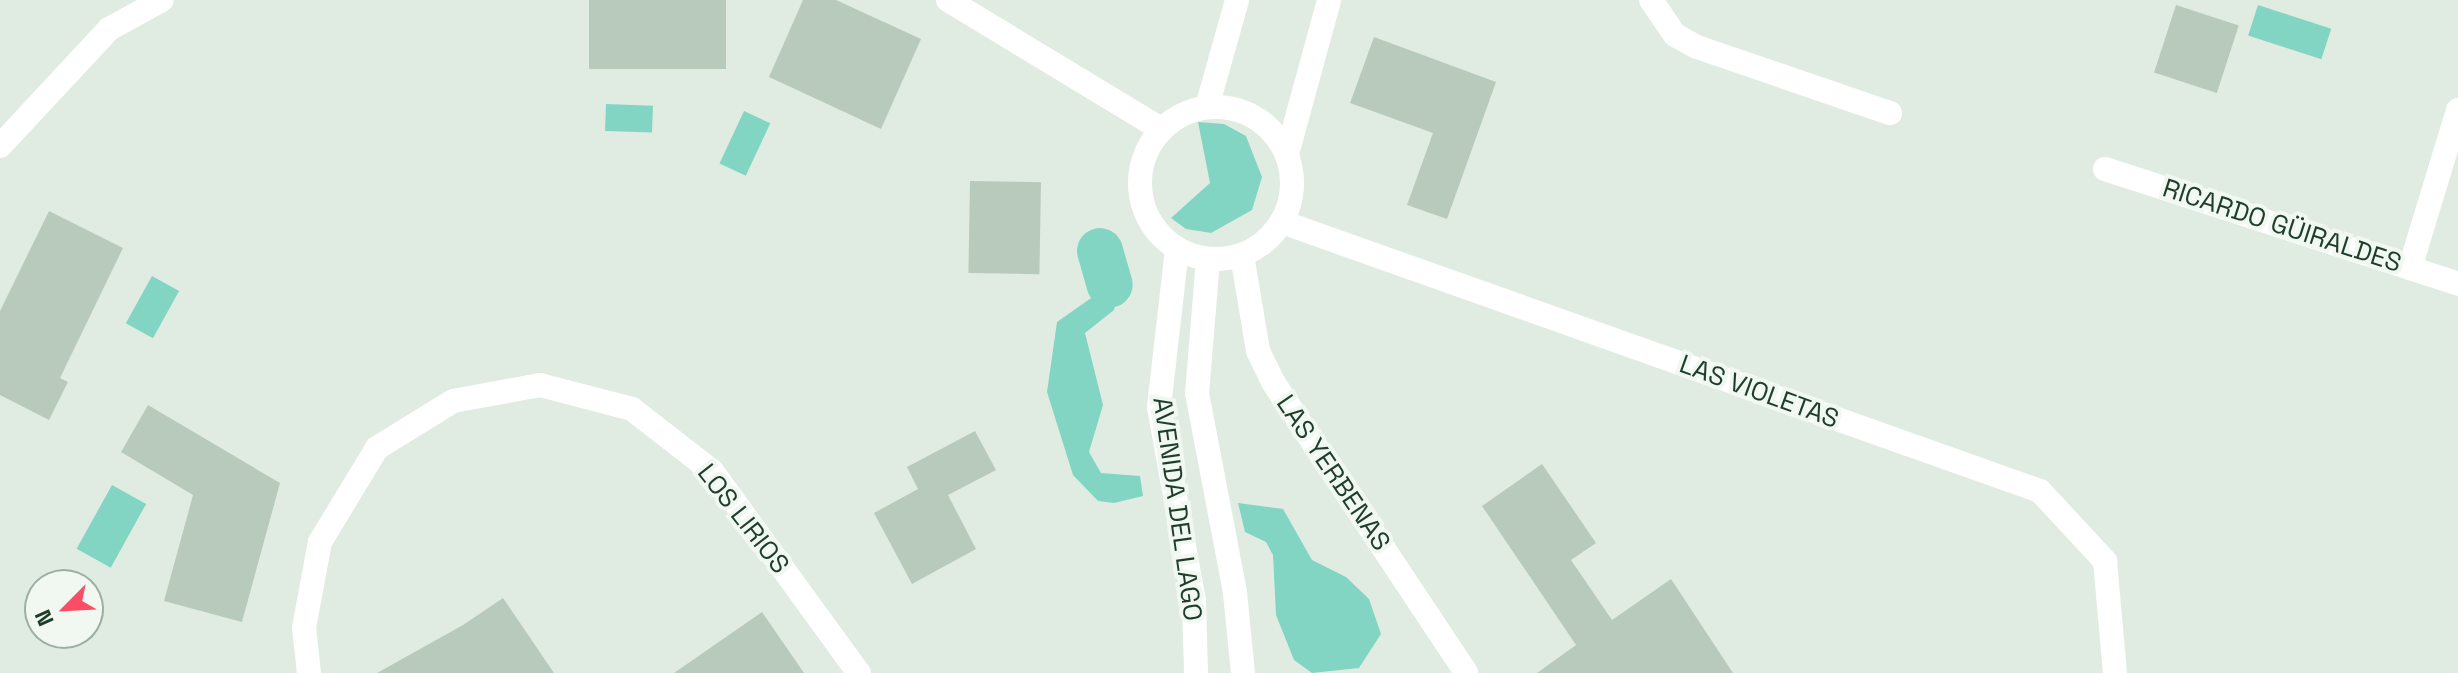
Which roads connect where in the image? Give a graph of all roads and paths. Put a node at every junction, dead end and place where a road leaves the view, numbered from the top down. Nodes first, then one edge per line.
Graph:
1 (162, 0) edge
2 (948, 0) edge
3 (1237, 0) edge
4 (1329, 0) edge
5 (1651, 0) edge
6 (1207, 107) junction
7 (2458, 110) edge
8 (1890, 113) dead end
9 (1161, 129) junction
10 (0, 146) edge
11 (1287, 154) junction
12 (2105, 169) dead end
13 (1282, 222) junction
14 (1177, 249) junction
15 (1242, 255) junction
16 (1208, 260) junction
17 (2410, 268) junction
18 (2458, 284) edge
19 (309, 673) edge
20 (859, 673) edge
21 (1196, 673) edge
22 (1243, 673) edge
23 (1466, 673) edge
24 (2115, 673) edge

1 - 10 street
2 - 9 street
3 - 6 street
4 - 11 street
5 - 8 street
6 - 9 street
6 - 11 street
7 - 17 street
9 - 14 street
11 - 13 street
12 - 17 street, RICARDO GÜIRALDES
13 - 15 street
13 - 24 street, LAS VIOLETAS
14 - 16 street
14 - 21 street, AVENIDA DEL LAGO
15 - 16 street
15 - 23 street, LAS YERBENAS
16 - 22 street, AVENIDA DEL LAGO
17 - 18 street, RICARDO GÜIRALDES
19 - 20 street, LOS LIRIOS

